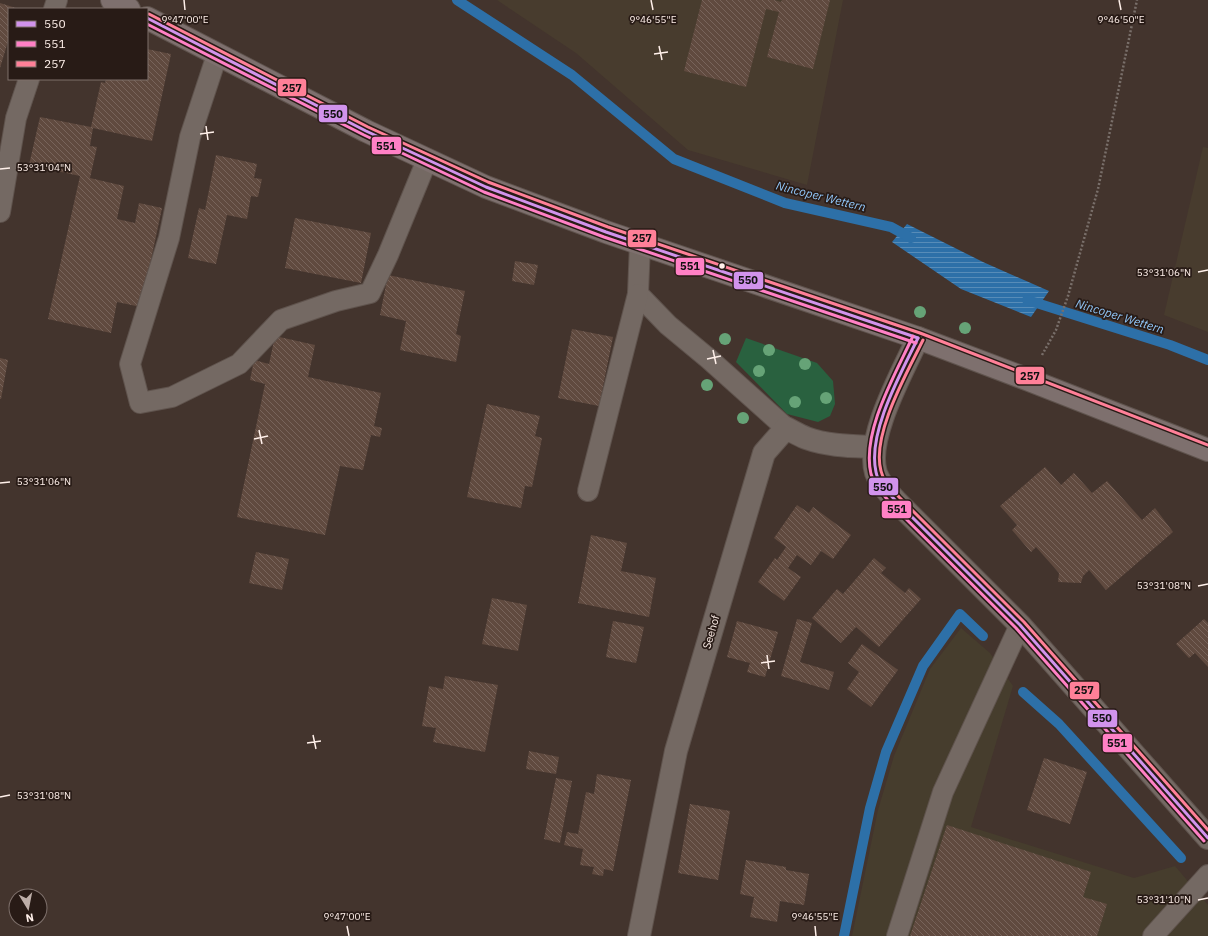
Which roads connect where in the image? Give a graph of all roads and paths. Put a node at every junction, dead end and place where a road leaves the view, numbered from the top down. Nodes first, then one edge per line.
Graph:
1 (112, 0) edge
2 (1137, 0) edge
3 (127, 8) edge
4 (148, 19) edge
5 (217, 55) junction
6 (29, 80) edge
7 (427, 160) junction
8 (0, 212) edge
9 (640, 244) junction
10 (638, 294) junction
11 (1056, 330) dead end
12 (918, 338) junction
13 (786, 428) junction
14 (874, 446) junction
15 (1208, 450) edge
16 (588, 491) dead end
17 (1020, 625) junction
18 (1208, 838) edge
19 (1208, 875) edge
20 (640, 936) edge
21 (897, 936) edge
22 (1153, 936) edge

1 - 3 main road
2 - 11 path
4 - 5 main road
5 - 7 main road
5 - 7 lane
6 - 8 lane
7 - 9 main road
9 - 10 lane
9 - 12 main road
10 - 13 lane
10 - 16 lane
12 - 14 street
12 - 15 main road
13 - 14 street
13 - 20 street, Seehof
14 - 17 street
17 - 18 street
17 - 21 lane
19 - 22 lane

